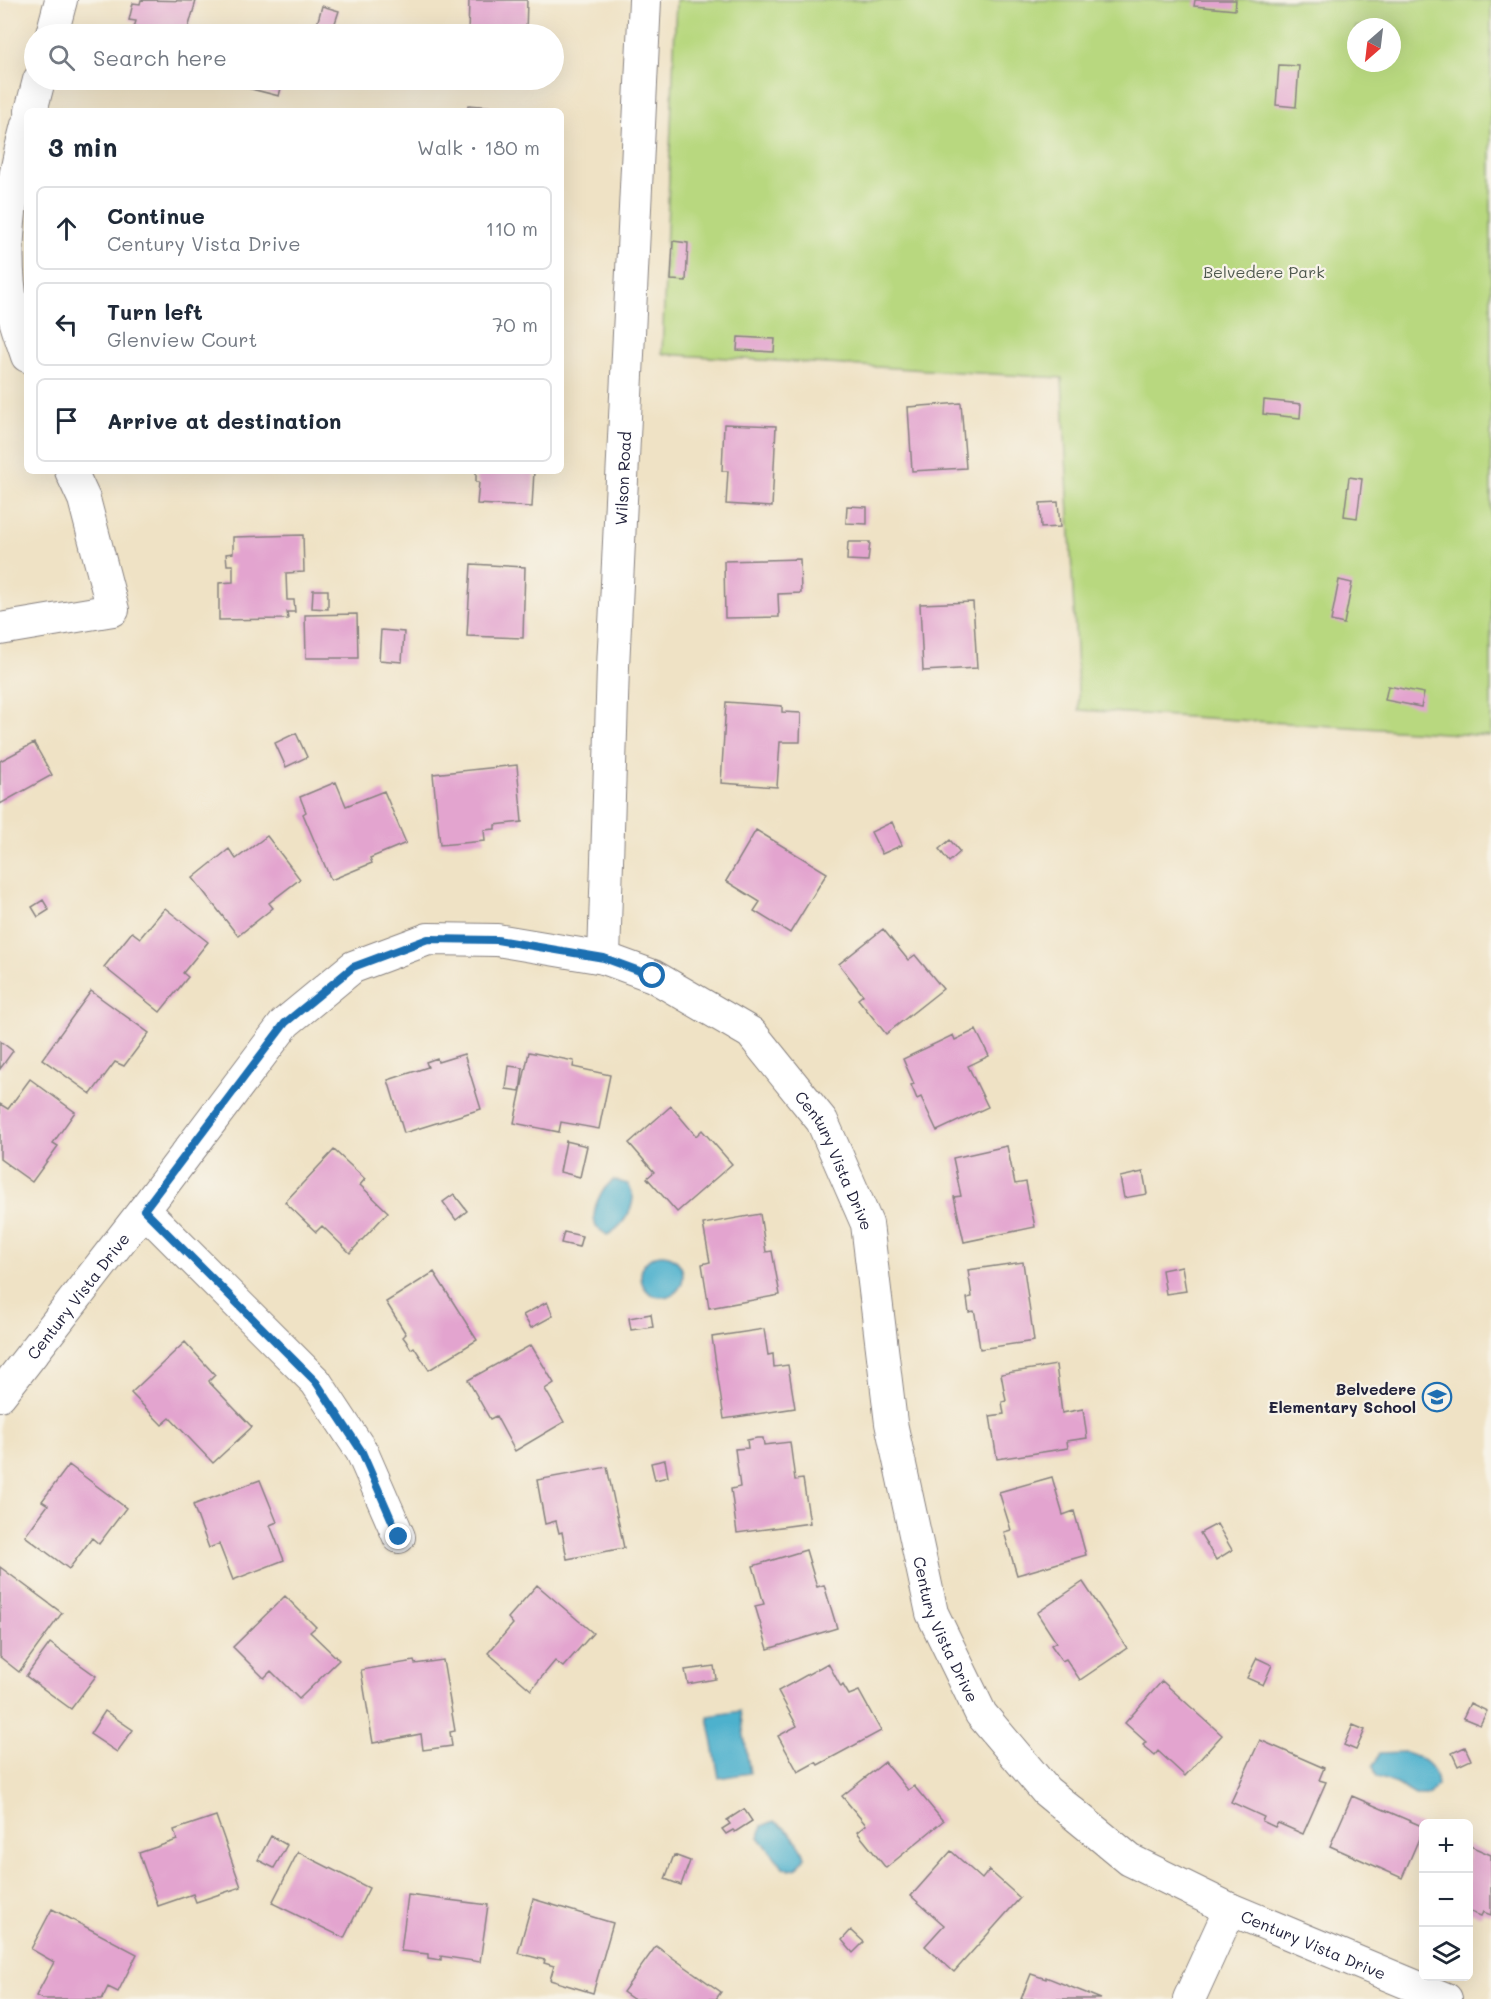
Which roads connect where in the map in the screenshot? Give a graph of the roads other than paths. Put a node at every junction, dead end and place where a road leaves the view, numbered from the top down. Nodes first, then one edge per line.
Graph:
1 (61, 0) edge
2 (645, 0) edge
3 (55, 24) edge
4 (36, 90) edge
5 (32, 108) edge
6 (24, 137) edge
7 (24, 346) edge
8 (72, 474) edge
9 (0, 629) edge
10 (604, 958) junction
11 (144, 1210) junction
12 (0, 1394) edge
13 (399, 1537) dead end
14 (1230, 1909) junction
15 (1189, 1999) edge
16 (1446, 1999) edge

1 - 3 street
2 - 10 street, Wilson Road
4 - 5 street
6 - 7 street
8 - 9 street
10 - 11 street, Century Vista Drive
10 - 14 street, Century Vista Drive
11 - 12 street, Century Vista Drive
11 - 13 street
14 - 15 street
14 - 16 street, Century Vista Drive

